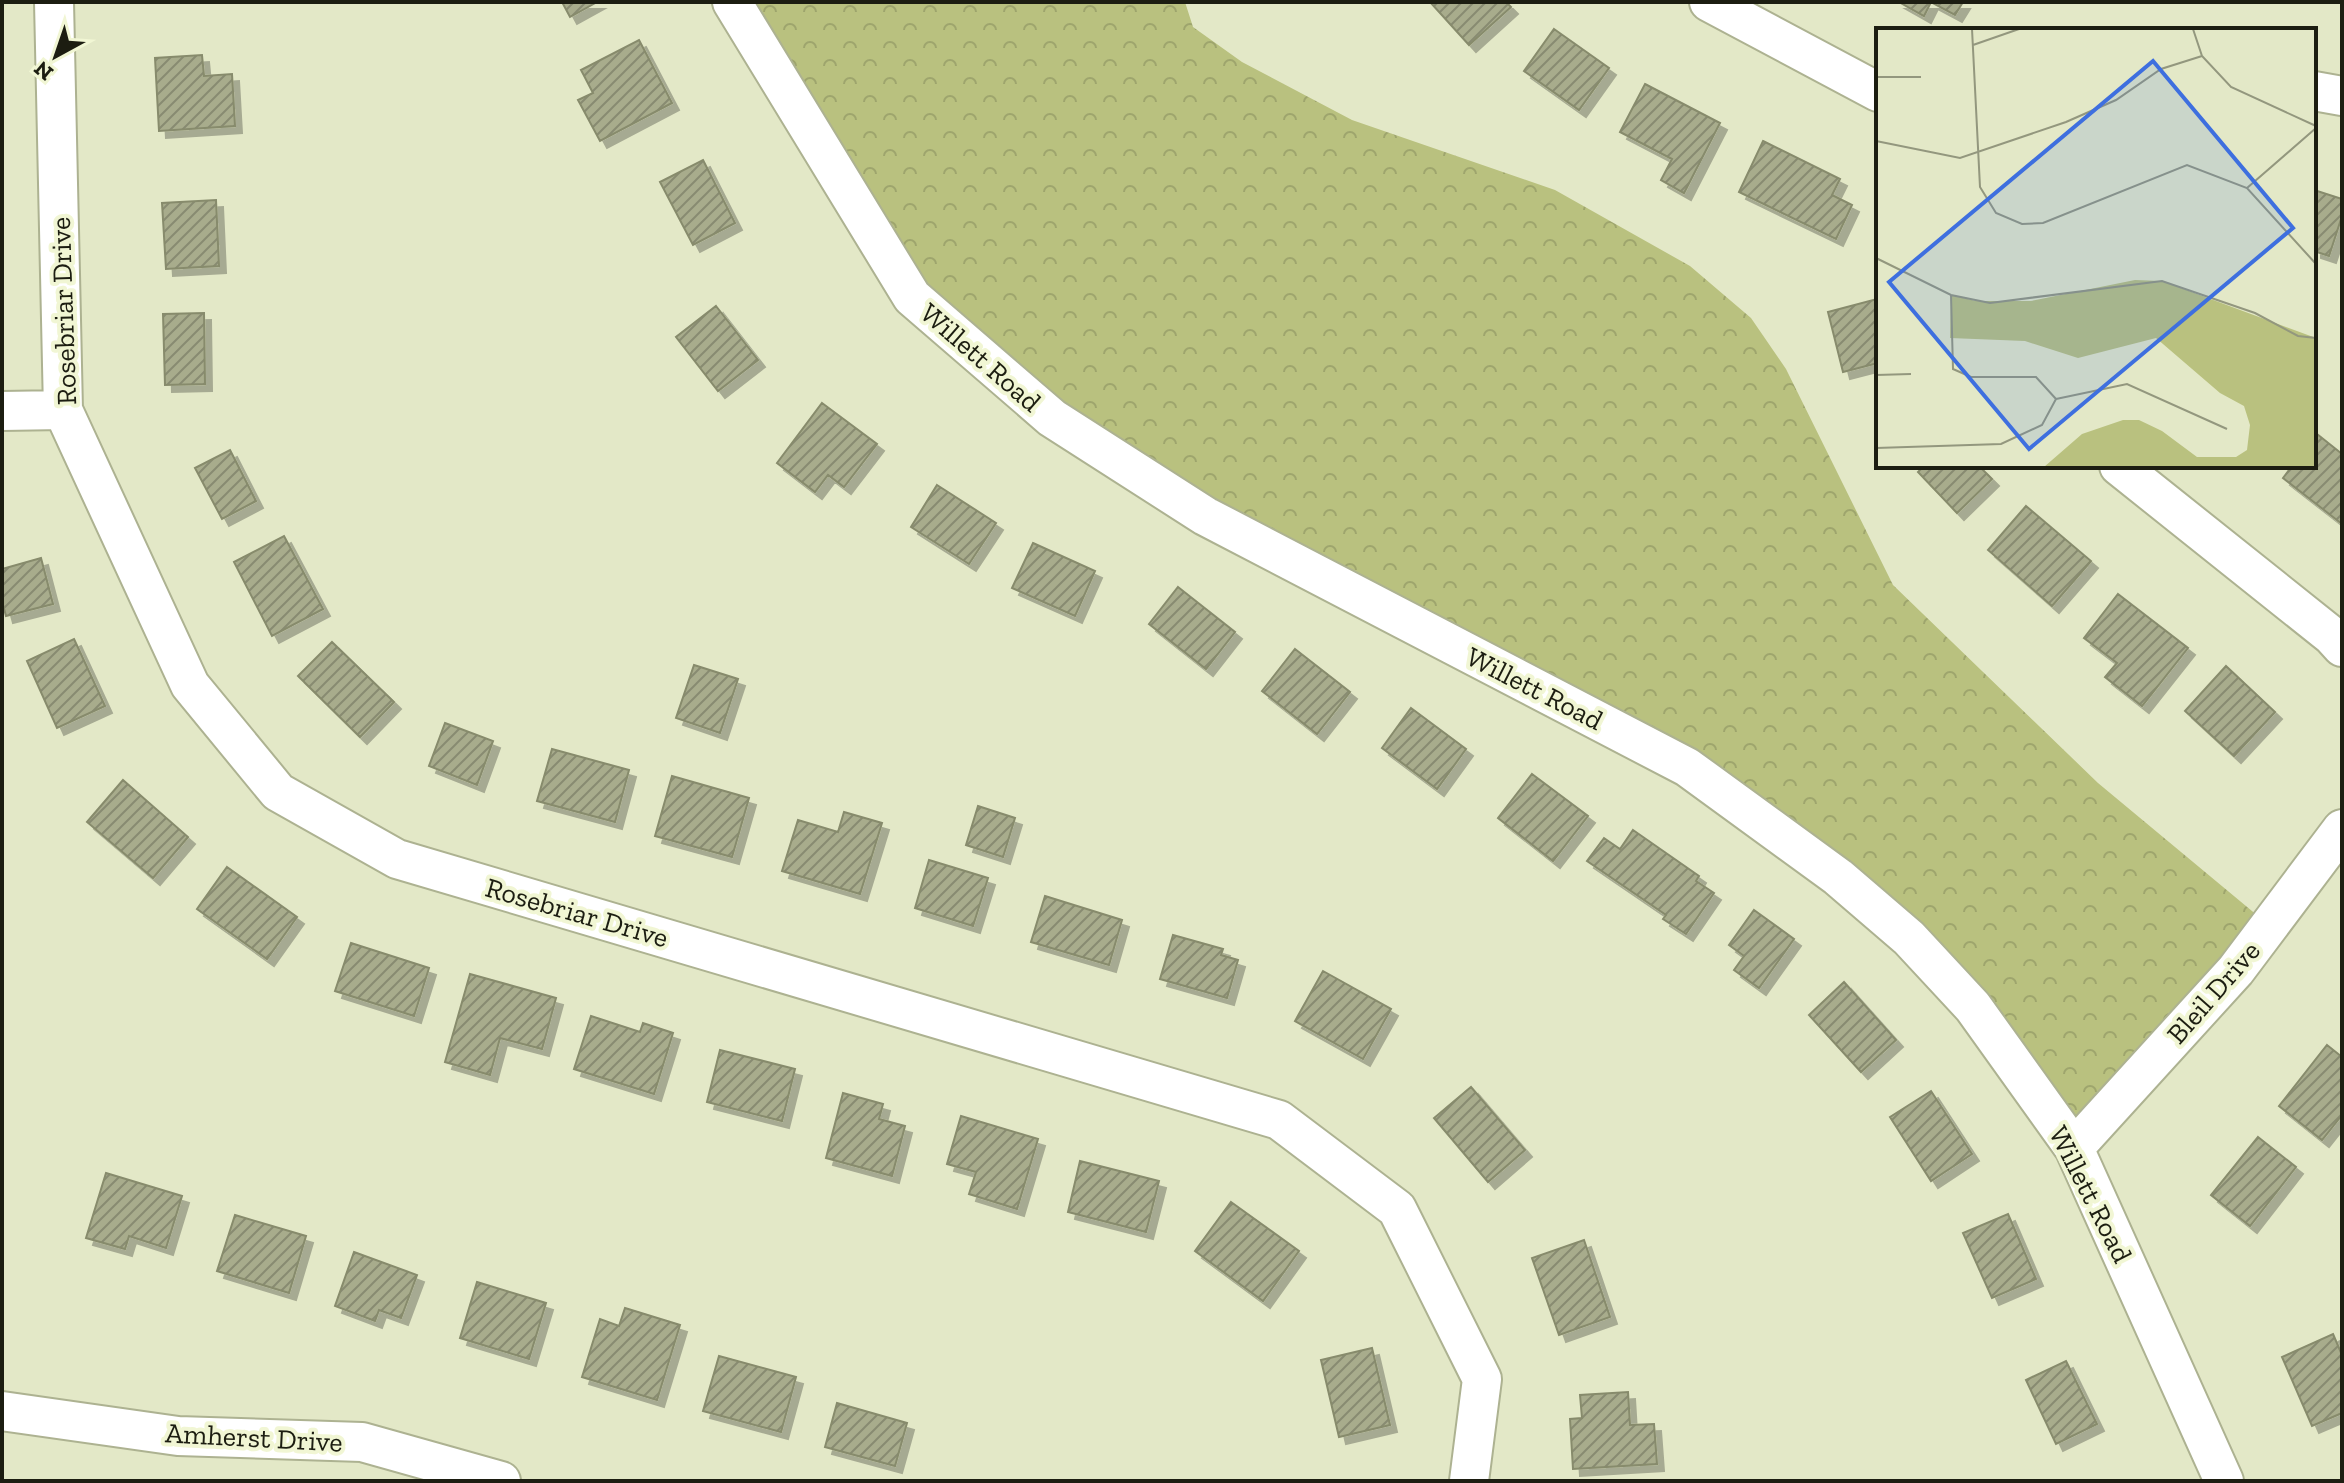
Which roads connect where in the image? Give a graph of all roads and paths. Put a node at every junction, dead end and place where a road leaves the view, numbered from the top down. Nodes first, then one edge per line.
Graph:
1 (54, 2) edge
2 (732, 2) edge
3 (1709, 2) edge
4 (1876, 91) edge
5 (2316, 91) edge
6 (2342, 96) edge
7 (63, 410) junction
8 (2, 411) edge
9 (2122, 468) edge
10 (2342, 647) edge
11 (2342, 829) edge
12 (2074, 1148) junction
13 (2, 1411) edge
14 (501, 1481) edge
15 (1469, 1481) edge
16 (2224, 1481) edge

1 - 7 street, Rosebriar Drive
2 - 12 street, Willett Road
3 - 4 street
5 - 6 street
7 - 8 street
7 - 15 street, Rosebriar Drive
9 - 10 street
11 - 12 street, Bleil Drive
12 - 16 street, Willett Road
13 - 14 street, Amherst Drive

